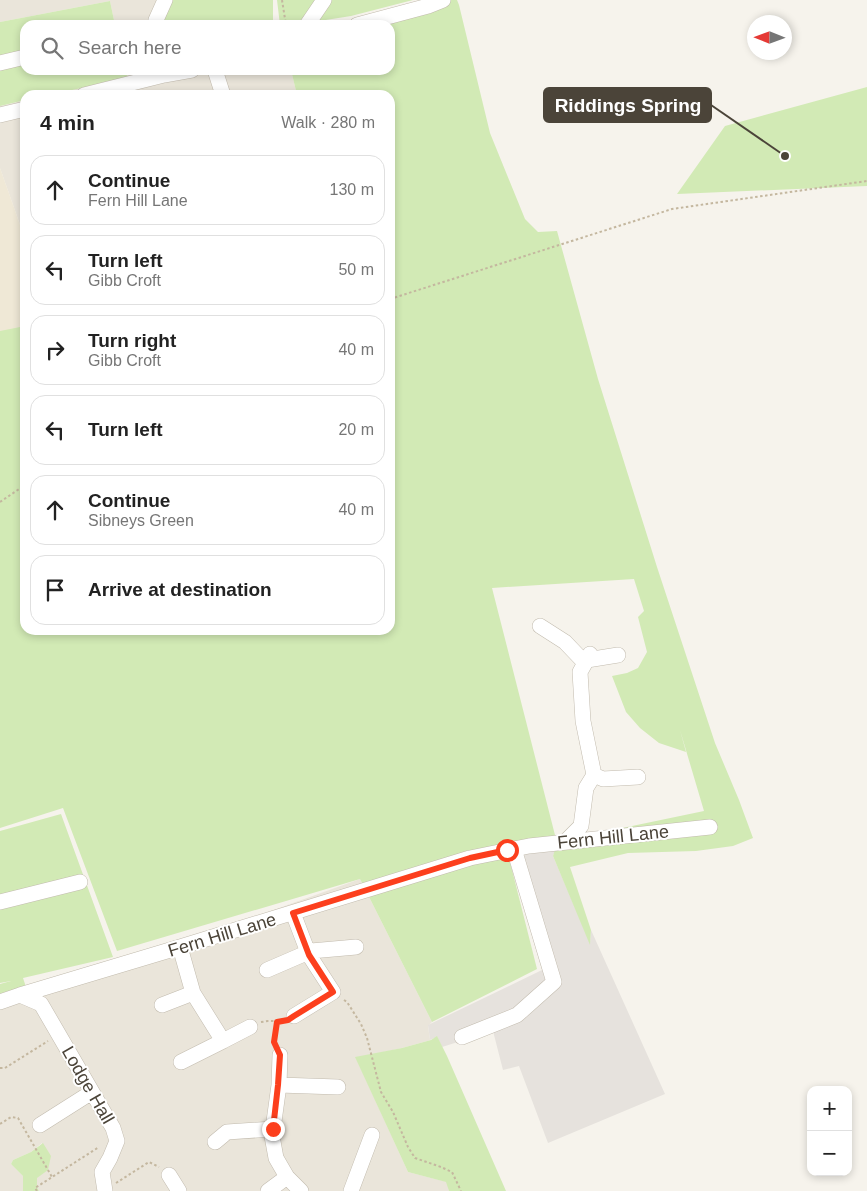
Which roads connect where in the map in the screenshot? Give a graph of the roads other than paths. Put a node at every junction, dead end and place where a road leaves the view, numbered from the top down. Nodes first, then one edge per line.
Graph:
1 (165, 0) edge
2 (324, 0) edge
3 (442, 0) edge
4 (156, 20) edge
5 (310, 20) edge
6 (376, 20) edge
7 (20, 59) edge
8 (0, 64) edge
9 (157, 75) edge
10 (217, 75) edge
11 (102, 90) edge
12 (222, 90) edge
13 (20, 110) edge
14 (0, 115) edge
15 (540, 626) dead end
16 (618, 655) dead end
17 (587, 659) junction
18 (594, 775) junction
19 (638, 776) dead end
20 (710, 827) dead end
21 (565, 842) junction
22 (514, 849) junction
23 (69, 881) dead end
24 (0, 902) edge
25 (293, 913) junction
26 (180, 947) junction
27 (356, 947) dead end
28 (308, 953) junction
29 (267, 970) dead end
30 (192, 993) junction
31 (20, 995) junction
32 (0, 1002) edge
33 (162, 1004) dead end
34 (294, 1016) road end
35 (253, 1025) road end
36 (462, 1037) dead end
37 (223, 1041) junction
38 (280, 1055) road end
39 (181, 1062) dead end
40 (278, 1085) junction
41 (338, 1087) dead end
42 (92, 1092) junction
43 (40, 1125) dead end
44 (273, 1129) junction
45 (372, 1136) dead end
46 (215, 1142) dead end
47 (168, 1174) road end
48 (287, 1177) junction
49 (105, 1191) edge
50 (178, 1191) edge
51 (268, 1191) edge
52 (301, 1191) edge
53 (351, 1191) edge

1 - 4 street
2 - 5 street
3 - 6 street
7 - 8 street
9 - 11 street
10 - 12 street
13 - 14 street
15 - 17 street
16 - 17 street
17 - 18 street
18 - 19 street
18 - 21 street
20 - 21 street, Fern Hill Lane
21 - 22 street, Fern Hill Lane
22 - 25 street, Fern Hill Lane
22 - 36 street
23 - 24 street
25 - 26 street, Fern Hill Lane
25 - 28 street
26 - 30 street
26 - 31 street, Fern Hill Lane
27 - 28 street
28 - 29 street
28 - 34 street
30 - 33 street
30 - 37 street
31 - 32 street, Fern Hill Lane
31 - 42 street, Lodge Hall
35 - 37 street
37 - 39 street
38 - 40 street
40 - 41 street
40 - 44 street
42 - 43 street
42 - 49 street, Lodge Hall
44 - 46 street
44 - 48 street
45 - 53 street
47 - 50 street
48 - 51 street
48 - 52 street

